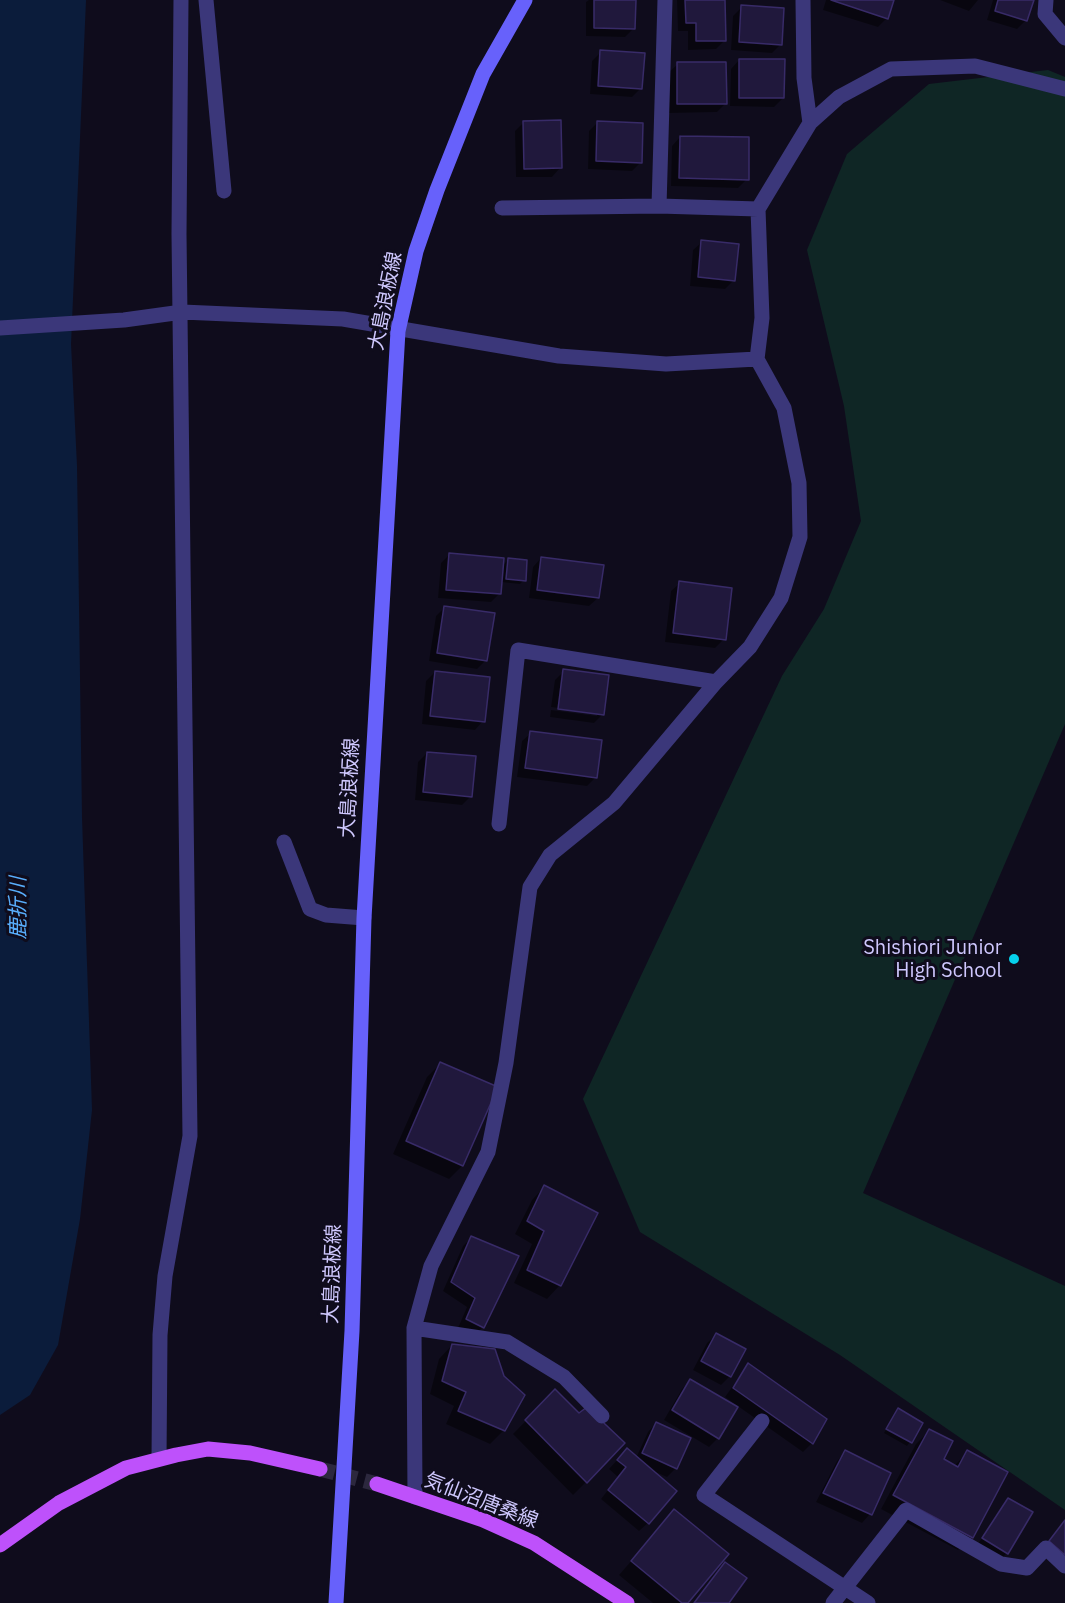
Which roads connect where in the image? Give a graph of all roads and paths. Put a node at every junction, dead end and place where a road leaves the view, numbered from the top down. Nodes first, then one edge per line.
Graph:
1 (181, 0) edge
2 (206, 0) edge
3 (525, 0) edge
4 (665, 0) edge
5 (1046, 0) edge
6 (800, 1) edge
7 (1065, 38) edge
8 (1065, 89) edge
9 (810, 123) junction
10 (224, 191) dead end
11 (659, 206) junction
12 (502, 208) dead end
13 (758, 210) junction
14 (182, 312) junction
15 (0, 328) edge
16 (398, 331) junction
17 (756, 359) junction
18 (716, 682) junction
19 (499, 824) dead end
20 (284, 842) dead end
21 (364, 918) junction
22 (414, 1328) junction
23 (602, 1416) dead end
24 (762, 1421) dead end
25 (159, 1459) junction
26 (320, 1469) tunnel mouth
27 (377, 1484) tunnel mouth
28 (415, 1497) junction
29 (0, 1545) edge
30 (1065, 1566) edge
31 (845, 1587) junction
32 (336, 1603) edge
33 (627, 1603) edge
34 (833, 1603) edge
35 (868, 1603) edge

1 - 14 street
2 - 10 street
3 - 16 main road, 大島浪板線
4 - 11 street
5 - 7 street
6 - 9 street
8 - 9 street
9 - 13 street
11 - 12 street
11 - 13 street
13 - 17 street
14 - 15 street
14 - 16 street
14 - 25 street
16 - 17 street
16 - 21 main road, 大島浪板線
17 - 18 street
18 - 19 street
18 - 22 street
20 - 21 street
21 - 32 main road, 大島浪板線
22 - 23 street
22 - 28 street
24 - 31 street
25 - 26 main road
25 - 29 main road
27 - 28 main road, 気仙沼唐桑線
28 - 33 main road, 気仙沼唐桑線
30 - 31 street
31 - 34 street
31 - 35 street

